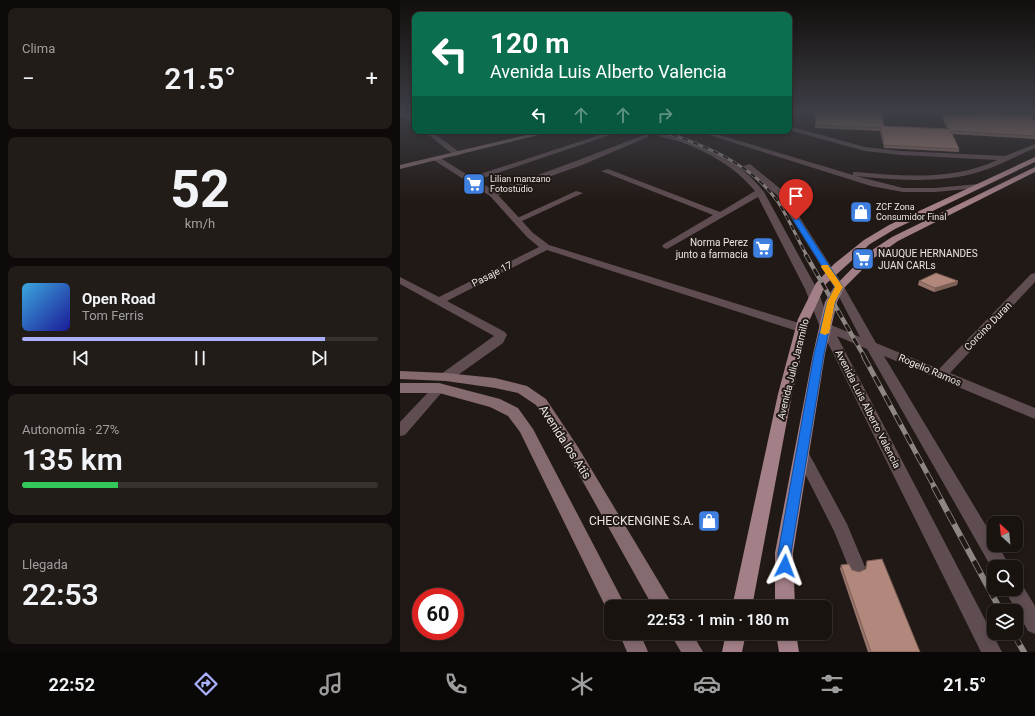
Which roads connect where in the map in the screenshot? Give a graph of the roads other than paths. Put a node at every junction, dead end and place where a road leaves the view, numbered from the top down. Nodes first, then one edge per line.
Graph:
1 (442, 141) edge
2 (481, 141) edge
3 (509, 141) edge
4 (587, 141) edge
5 (629, 141) edge
6 (688, 141) edge
7 (698, 141) edge
8 (733, 141) edge
9 (834, 141) edge
10 (1035, 146) edge
11 (452, 148) junction
12 (458, 154) junction
13 (1006, 158) junction
14 (436, 159) junction
15 (1035, 159) edge
16 (400, 160) edge
17 (400, 168) edge
18 (828, 170) junction
19 (1035, 170) edge
20 (605, 171) dead end
21 (470, 180) junction
22 (978, 186) junction
23 (760, 192) junction
24 (579, 193) dead end
25 (493, 194) junction
26 (720, 215) junction
27 (517, 220) junction
28 (667, 246) dead end
29 (546, 247) junction
30 (830, 274) junction
31 (1035, 276) edge
32 (400, 280) edge
33 (839, 287) junction
34 (814, 296) junction
35 (439, 301) junction
36 (826, 327) junction
37 (801, 328) junction
38 (871, 345) junction
39 (941, 375) junction
40 (400, 376) edge
41 (442, 383) junction
42 (400, 388) edge
43 (1035, 414) edge
44 (400, 430) edge
45 (802, 454) junction
46 (997, 560) edge
47 (857, 567) dead end
48 (1018, 596) edge
49 (612, 600) edge
50 (660, 600) edge
51 (743, 600) edge
52 (785, 600) edge
53 (1035, 624) edge
54 (632, 640) edge
55 (685, 640) edge
56 (735, 640) edge
57 (787, 640) edge
58 (638, 652) edge
59 (693, 652) edge
60 (732, 652) edge
61 (789, 652) edge
62 (992, 652) edge

1 - 11 street
2 - 11 main road
3 - 12 main road
4 - 21 street
5 - 25 street
6 - 23 street, Avenida Luis Alberto Valencia
7 - 30 street
8 - 18 lane
9 - 13 lane
10 - 13 lane
11 - 12 street
11 - 16 main road
12 - 14 main road
13 - 18 lane
14 - 17 main road
14 - 21 street
15 - 22 main road, Avenida Julio Jaramillo
18 - 22 lane
19 - 33 main road
20 - 26 street
21 - 25 street
22 - 30 main road, Avenida Julio Jaramillo
23 - 26 street
23 - 34 street, Avenida Luis Alberto Valencia
24 - 27 lane
25 - 27 street
26 - 28 street
27 - 29 street
29 - 35 street, Pasaje 17
29 - 37 street
30 - 33 street
30 - 34 main road, Avenida Julio Jaramillo
31 - 39 street, Corcino Duran
32 - 35 street
33 - 36 main road
33 - 38 street
34 - 36 street, Avenida Luis Alberto Valencia
34 - 37 main road, Avenida Julio Jaramillo
35 - 41 street
36 - 38 street, Rogelio Ramos
36 - 45 main road
36 - 62 street, Avenida Luis Alberto Valencia
37 - 51 main road, Avenida Julio Jaramillo
38 - 39 street, Rogelio Ramos
38 - 46 street
39 - 43 street, Rogelio Ramos
40 - 41 main road, Avenida los Atis
41 - 42 main road, Avenida los Atis
41 - 44 lane
41 - 49 main road, Avenida los Atis
41 - 50 main road, Avenida los Atis
45 - 47 lane
45 - 52 main road
48 - 53 street
54 - 58 main road
55 - 59 main road
56 - 60 main road
57 - 61 main road

